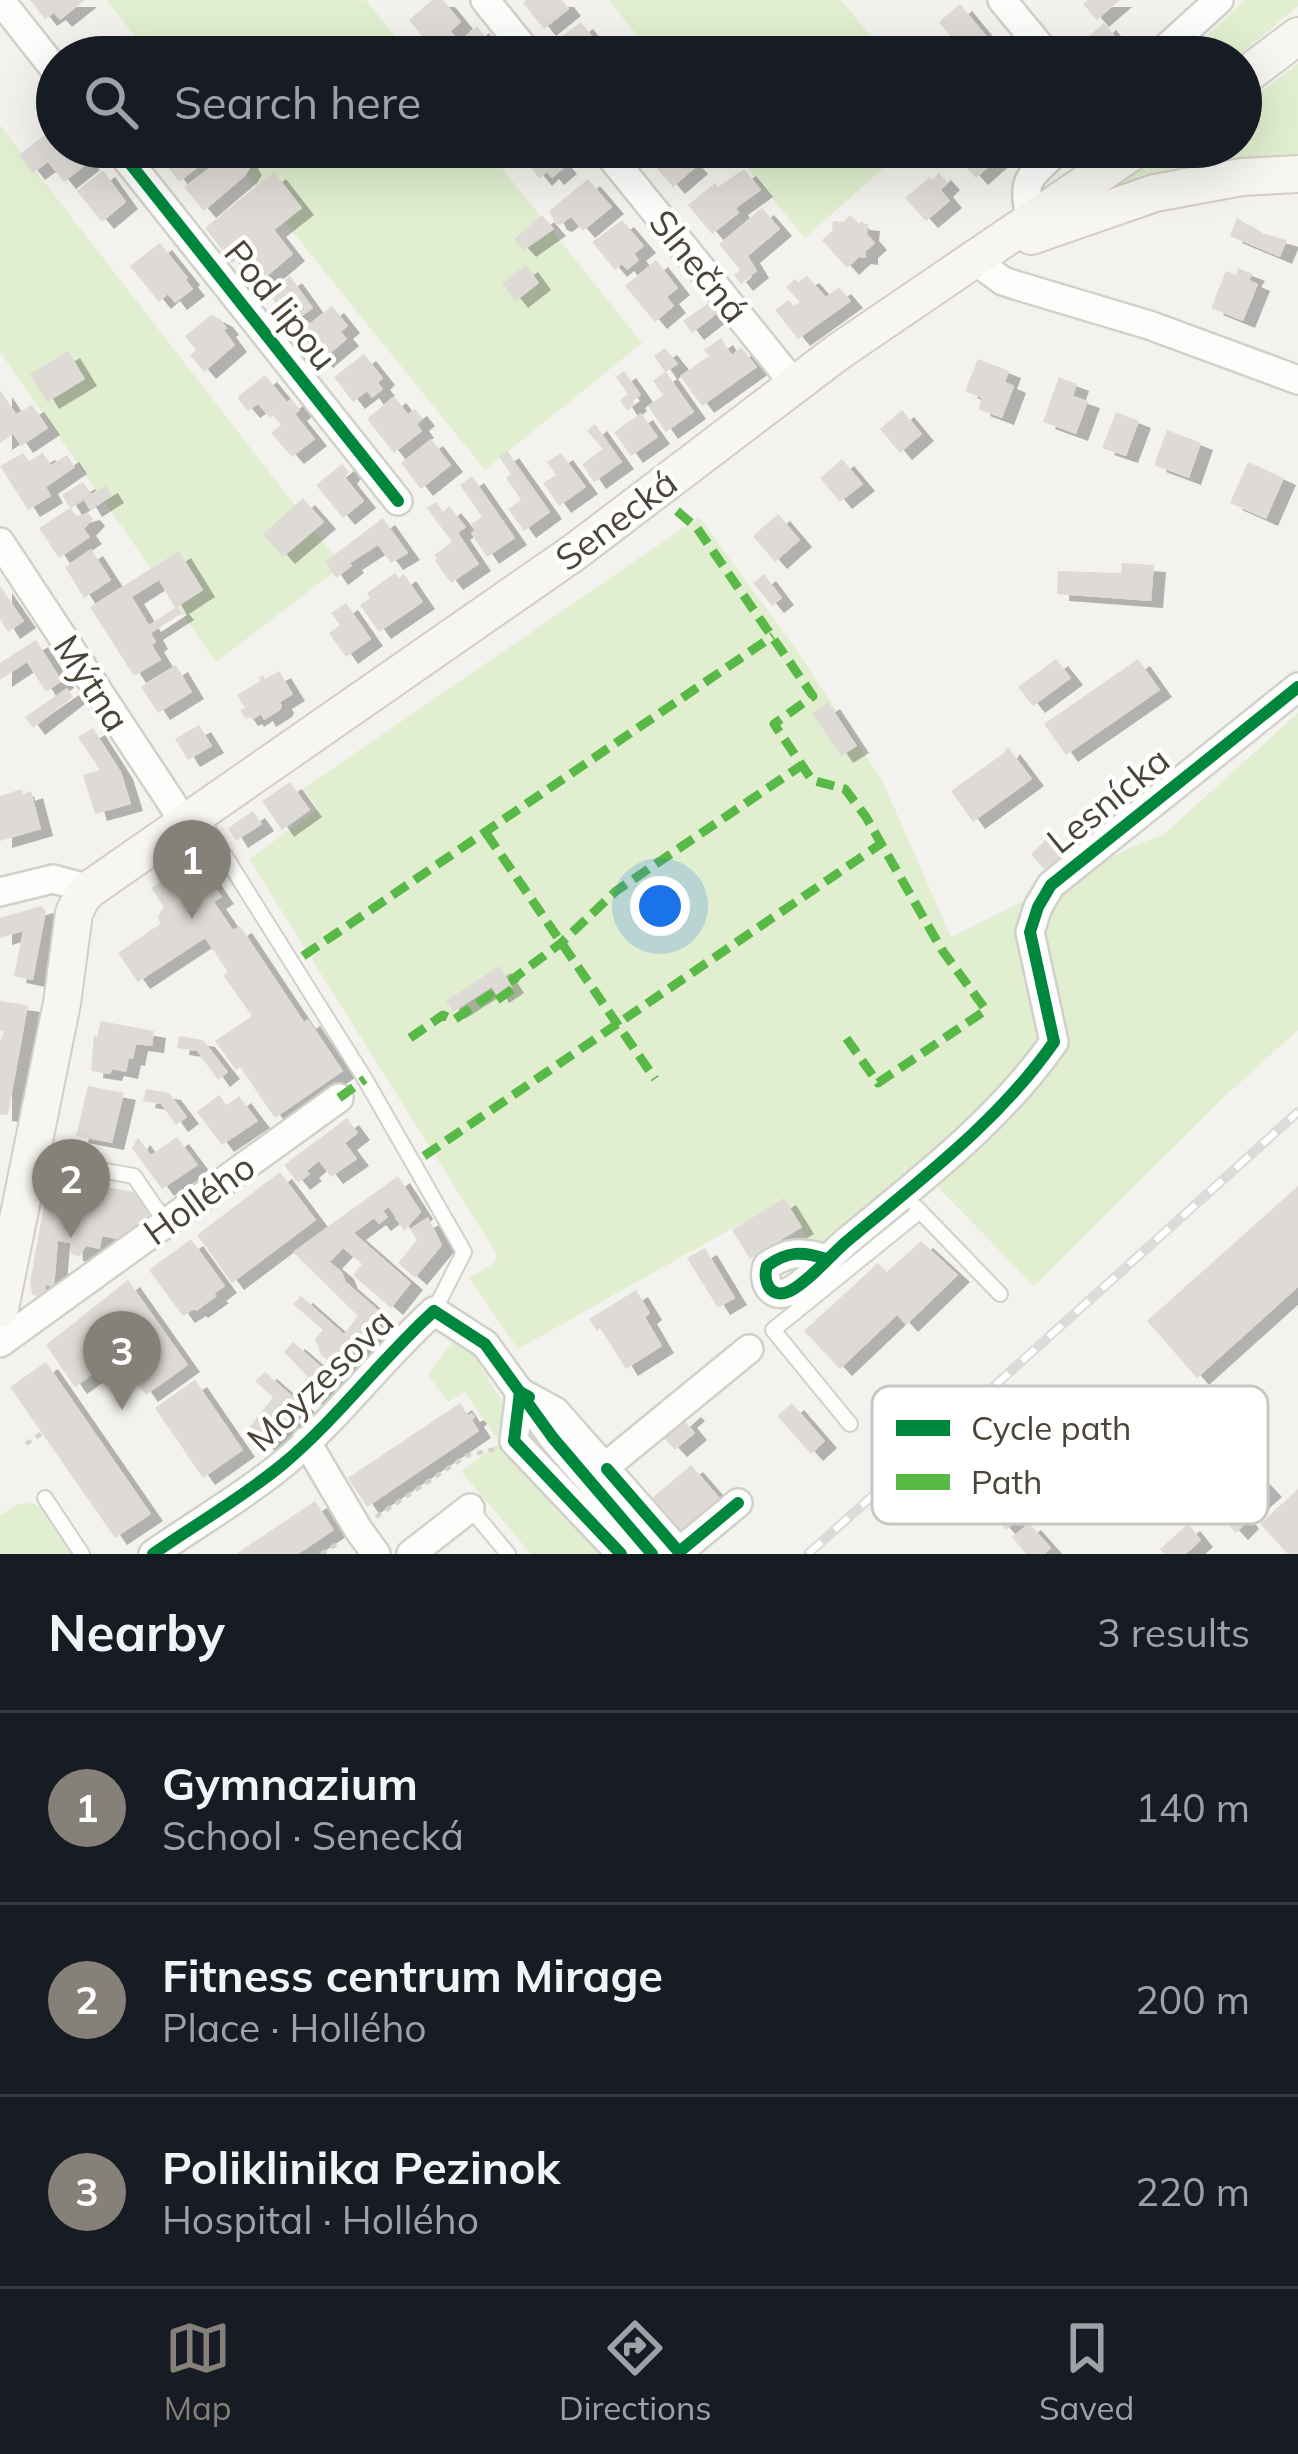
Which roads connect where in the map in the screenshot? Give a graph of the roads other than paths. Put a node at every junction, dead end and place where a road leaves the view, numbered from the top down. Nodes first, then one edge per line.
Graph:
1 (485, 0) edge
2 (1002, 0) edge
3 (1219, 0) edge
4 (0, 1) edge
5 (514, 36) edge
6 (1032, 36) edge
7 (1179, 36) edge
8 (1298, 36) edge
9 (36, 46) edge
10 (1262, 64) edge
11 (134, 168) edge
12 (621, 168) edge
13 (1040, 168) edge
14 (1108, 168) edge
15 (1298, 173) edge
16 (1031, 219) junction
17 (985, 251) junction
18 (1298, 380) edge
19 (795, 385) junction
20 (398, 501) dead end
21 (0, 542) edge
22 (1298, 687) edge
23 (191, 819) junction
24 (89, 889) junction
25 (0, 892) edge
26 (339, 1098) dead end
27 (31, 1159) junction
28 (912, 1202) junction
29 (166, 1223) junction
30 (826, 1259) dead end
31 (1000, 1294) dead end
32 (0, 1308) edge
33 (434, 1311) junction
34 (773, 1330) junction
35 (0, 1343) edge
36 (749, 1348) joint
37 (520, 1392) junction
38 (850, 1424) dead end
39 (306, 1442) junction
40 (605, 1467) junction
41 (45, 1498) dead end
42 (738, 1503) dead end
43 (470, 1508) joint
44 (82, 1554) edge
45 (153, 1554) edge
46 (376, 1554) edge
47 (411, 1554) edge
48 (508, 1554) edge
49 (621, 1554) edge
50 (652, 1554) edge

1 - 5 street
2 - 6 street
3 - 7 street
4 - 9 street
8 - 10 main road
11 - 20 street, Pod lipou
12 - 19 street, Slnečná
13 - 16 street
14 - 16 main road, Senecká
15 - 17 main road
16 - 17 main road, Senecká
17 - 18 street
17 - 19 main road, Senecká
19 - 23 main road, Senecká
21 - 23 street, Mýtna
22 - 28 street, Lesnícka
23 - 24 main road, Senecká
23 - 33 lane
24 - 25 street
24 - 27 main road
26 - 29 street, Hollého
27 - 29 lane
27 - 32 main road
28 - 30 street, Lesnícka
28 - 31 lane
28 - 34 lane
29 - 35 street, Hollého
33 - 37 street, Moyzesova
33 - 39 street, Moyzesova
34 - 36 lane
34 - 38 lane
36 - 40 street
37 - 40 street
37 - 49 street
37 - 50 street, Moyzesova
39 - 45 street, Moyzesova
39 - 46 street
40 - 42 street
41 - 44 lane
43 - 47 street
43 - 48 lane

